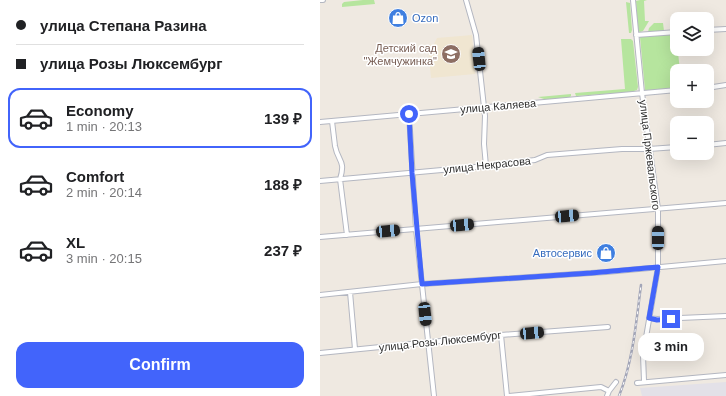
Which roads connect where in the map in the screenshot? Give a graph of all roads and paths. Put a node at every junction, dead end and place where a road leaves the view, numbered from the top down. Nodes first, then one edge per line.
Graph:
1 (320, 0) edge
2 (323, 0) edge
3 (466, 0) edge
4 (633, 0) edge
5 (726, 29) edge
6 (714, 30) edge
7 (670, 33) edge
8 (636, 36) junction
9 (726, 85) edge
10 (714, 87) edge
11 (670, 91) edge
12 (642, 93) junction
13 (484, 107) junction
14 (409, 114) junction
15 (332, 121) junction
16 (320, 122) edge
17 (726, 143) edge
18 (714, 144) edge
19 (670, 148) edge
20 (649, 149) junction
21 (486, 166) junction
22 (412, 173) junction
23 (340, 179) junction
24 (320, 181) edge
25 (726, 203) edge
26 (658, 209) junction
27 (416, 229) junction
28 (346, 234) junction
29 (320, 237) edge
30 (726, 261) edge
31 (658, 267) junction
32 (422, 284) junction
33 (350, 292) junction
34 (320, 295) edge
35 (726, 316) edge
36 (649, 318) junction
37 (608, 327) dead end
38 (501, 335) junction
39 (428, 343) junction
40 (355, 350) junction
41 (320, 353) edge
42 (726, 375) edge
43 (644, 381) junction
44 (616, 382) dead end
45 (637, 383) dead end
46 (609, 391) junction
47 (434, 396) edge
48 (508, 396) edge
49 (607, 396) edge

1 - 2 street
3 - 13 street
4 - 8 street, улица Пржевальского
5 - 6 street
7 - 8 street
8 - 12 street, улица Пржевальского
9 - 10 street
11 - 12 street, улица Каляева
12 - 13 street, улица Каляева
12 - 20 street, улица Пржевальского
13 - 14 street, улица Каляева
13 - 21 street
14 - 15 street, улица Каляева
14 - 22 street
15 - 16 street, улица Каляева
15 - 23 street
17 - 18 street
19 - 20 street, улица Некрасова
20 - 21 street, улица Некрасова
20 - 26 street, улица Пржевальского
21 - 22 street, улица Некрасова
22 - 23 street, улица Некрасова
22 - 27 street
23 - 24 street, улица Некрасова
23 - 28 street
25 - 26 street
26 - 27 street
26 - 31 street, улица Пржевальского
27 - 28 street
27 - 32 street
28 - 29 street
30 - 31 street
31 - 32 street
31 - 36 street, улица Пржевальского
32 - 33 street
32 - 39 street
33 - 34 street
33 - 40 street
35 - 36 street
36 - 43 street, улица Пржевальского
37 - 38 street, улица Розы Люксембург
38 - 39 street, улица Розы Люксембург
38 - 48 street
39 - 40 street, улица Розы Люксембург
39 - 47 street
40 - 41 street, улица Розы Люксембург
42 - 43 street
43 - 45 street
44 - 46 street
46 - 48 street
46 - 49 street

